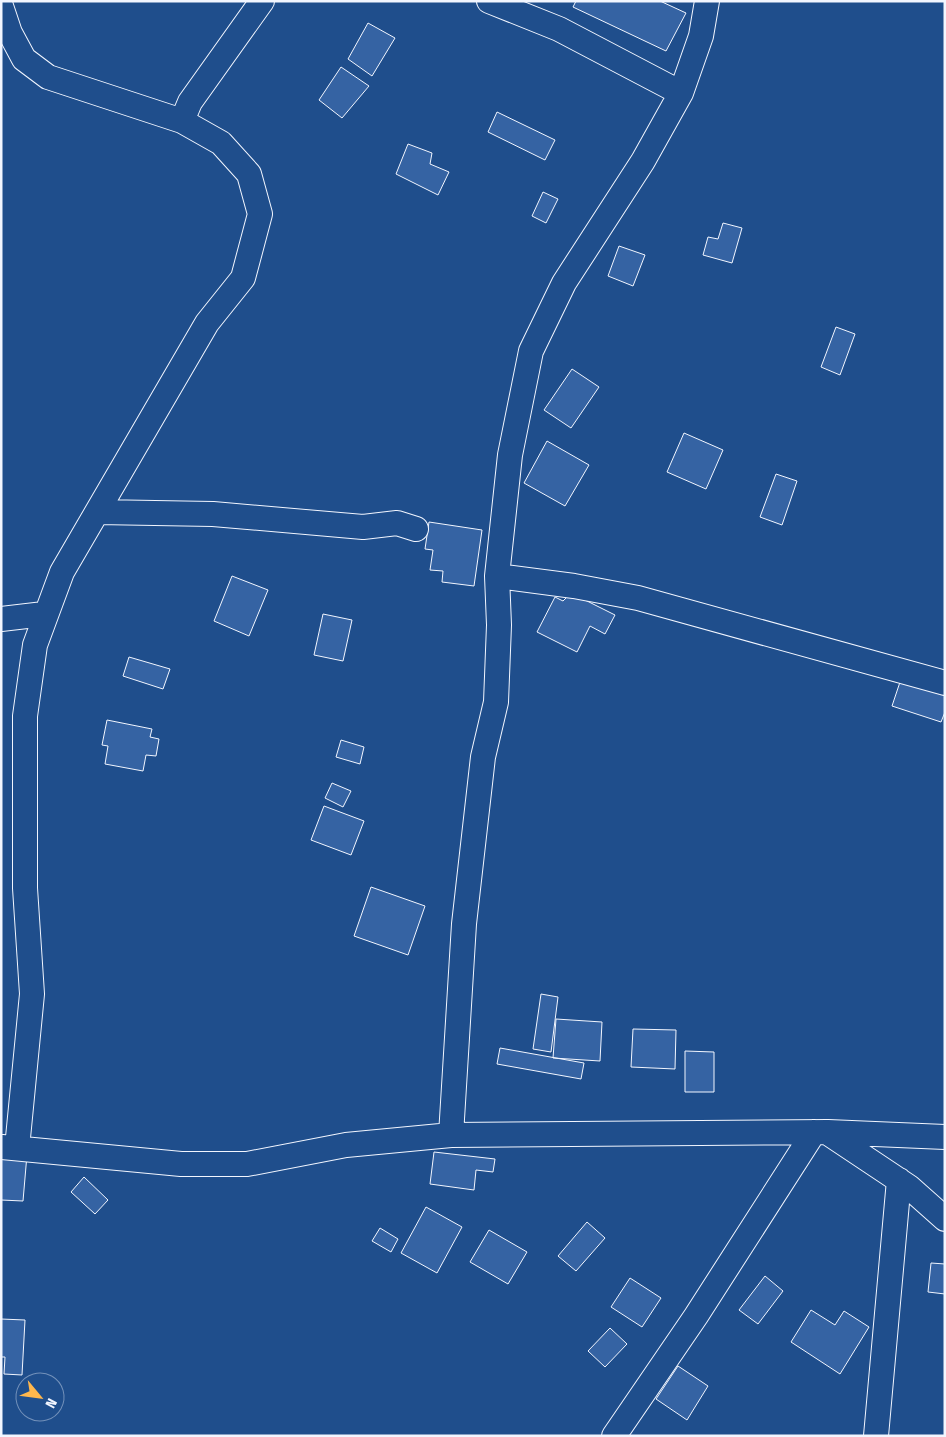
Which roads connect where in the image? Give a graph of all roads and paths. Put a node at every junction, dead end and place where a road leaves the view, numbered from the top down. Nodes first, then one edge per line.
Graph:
1 (262, 1) edge
2 (489, 1) edge
3 (707, 1) edge
4 (1, 3) edge
5 (681, 93) junction
6 (182, 121) junction
7 (97, 512) junction
8 (416, 529) dead end
9 (497, 576) junction
10 (44, 614) junction
11 (1, 619) edge
12 (945, 683) edge
13 (821, 1132) junction
14 (451, 1135) junction
15 (945, 1137) edge
16 (9, 1148) edge
17 (899, 1180) junction
18 (945, 1219) edge
19 (614, 1436) edge
20 (876, 1436) edge

1 - 6 street
2 - 5 street
3 - 5 street
4 - 6 street
5 - 9 street
6 - 7 street
7 - 8 street
7 - 10 street
9 - 12 street
9 - 14 street
10 - 11 street
10 - 16 street
13 - 14 street
13 - 15 street
13 - 17 street
13 - 19 street
14 - 16 street
17 - 18 street
17 - 20 street

